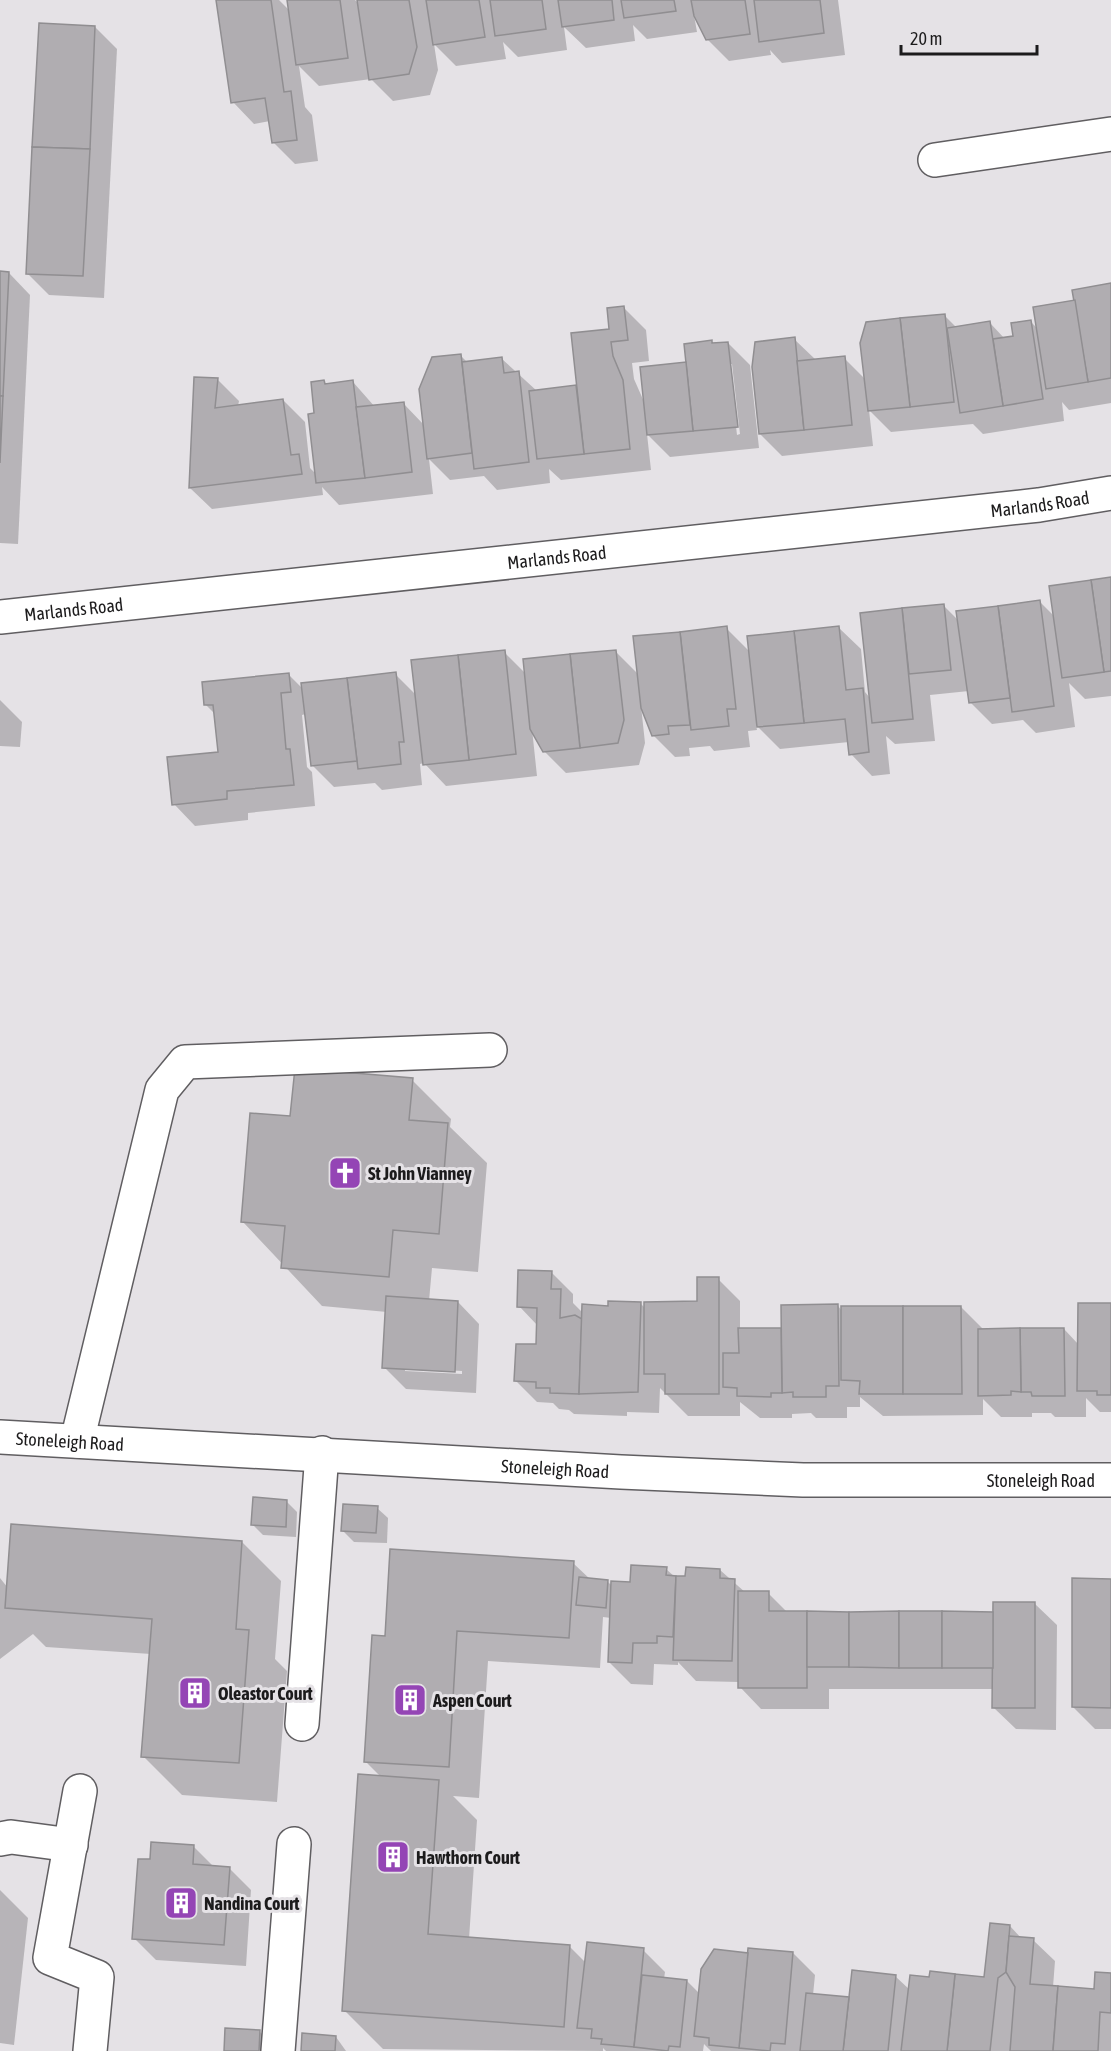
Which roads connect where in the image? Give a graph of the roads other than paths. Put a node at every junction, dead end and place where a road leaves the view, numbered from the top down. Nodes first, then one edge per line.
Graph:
1 (1111, 134) edge
2 (935, 159) dead end
3 (1111, 493) edge
4 (0, 617) edge
5 (490, 1050) dead end
6 (0, 1437) edge
7 (77, 1440) junction
8 (322, 1453) junction
9 (1111, 1480) edge
10 (302, 1724) dead end
11 (80, 1791) dead end
12 (0, 1839) edge
13 (294, 1844) dead end
14 (71, 1845) junction
15 (90, 2051) edge
16 (278, 2051) edge

1 - 2 street
3 - 4 street, Marlands Road
5 - 7 street
6 - 7 street, Stoneleigh Road
7 - 8 street, Stoneleigh Road
8 - 9 street, Stoneleigh Road
8 - 10 street
11 - 14 street
12 - 14 street
13 - 16 street
14 - 15 street

